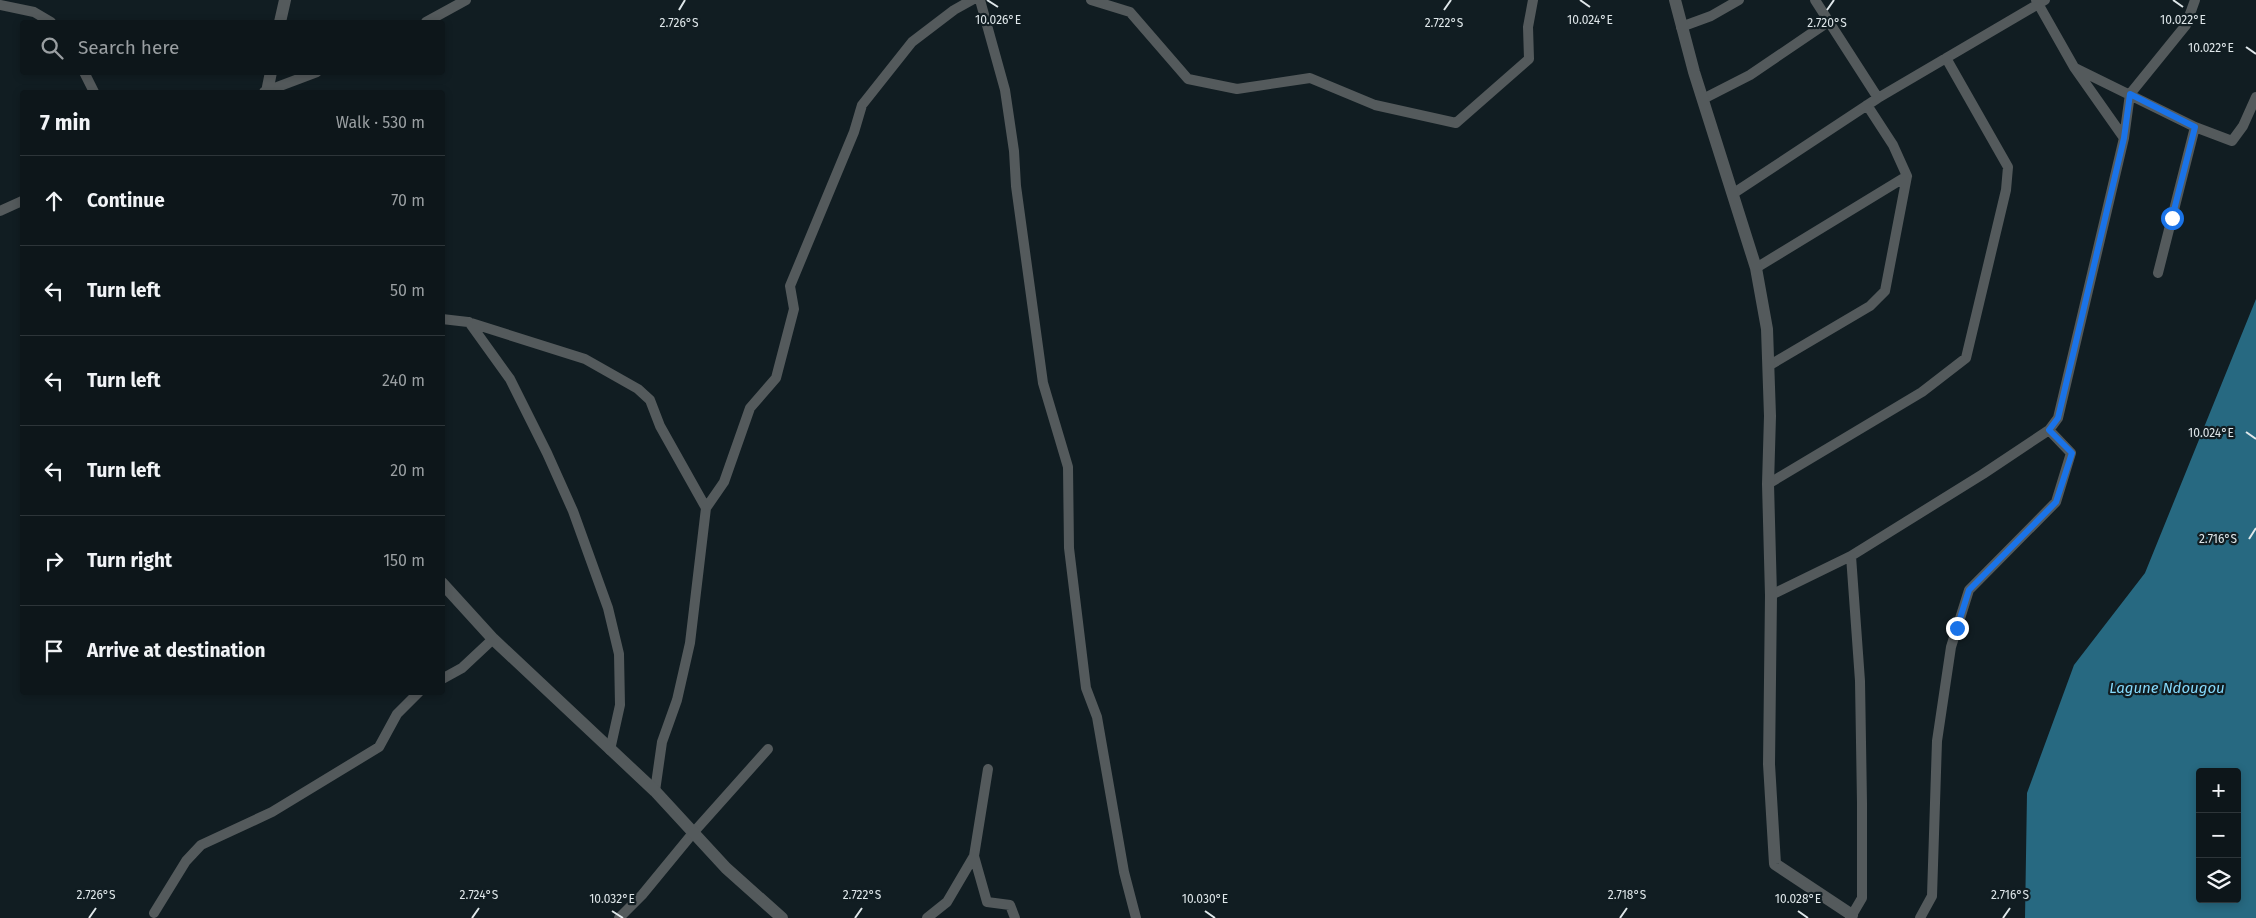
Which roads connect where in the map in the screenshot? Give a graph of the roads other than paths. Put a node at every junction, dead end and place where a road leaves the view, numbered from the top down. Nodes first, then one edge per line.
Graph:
1 (285, 0) edge
2 (466, 0) edge
3 (972, 0) edge
4 (980, 0) edge
5 (1091, 0) edge
6 (1533, 0) edge
7 (1675, 0) edge
8 (1739, 0) edge
9 (1815, 0) edge
10 (2195, 0) edge
11 (2040, 2) edge
12 (0, 5) edge
13 (48, 20) edge
14 (280, 20) edge
15 (430, 20) edge
16 (1828, 22) junction
17 (1681, 27) junction
18 (1946, 58) junction
19 (2074, 68) junction
20 (86, 75) edge
21 (270, 75) edge
22 (309, 75) edge
23 (93, 90) edge
24 (266, 90) edge
25 (271, 90) edge
26 (2130, 94) junction
27 (2256, 97) edge
28 (1878, 98) junction
29 (1703, 99) junction
30 (1868, 105) junction
31 (2195, 127) junction
32 (2124, 138) junction
33 (1907, 176) junction
34 (1734, 193) junction
35 (20, 202) edge
36 (0, 211) edge
37 (1756, 268) junction
38 (2158, 274) dead end
39 (445, 318) edge
40 (468, 322) junction
41 (1770, 365) junction
42 (2049, 430) junction
43 (1768, 484) junction
44 (706, 508) junction
45 (1851, 556) junction
46 (445, 586) edge
47 (1771, 595) junction
48 (493, 639) junction
49 (445, 677) edge
50 (416, 695) edge
51 (768, 749) dead end
52 (610, 750) junction
53 (988, 769) dead end
54 (655, 791) junction
55 (693, 833) junction
56 (974, 856) junction
57 (154, 913) dead end
58 (1852, 917) edge
59 (619, 918) edge
60 (782, 918) edge
61 (927, 918) edge
62 (1014, 918) edge
63 (1136, 918) edge
64 (1920, 918) edge

1 - 14 street
2 - 15 street
3 - 44 street
4 - 63 street
5 - 6 street
7 - 17 street
8 - 17 street
9 - 16 street
10 - 26 street
11 - 18 street
11 - 19 street
12 - 13 street
16 - 28 street
16 - 29 street
17 - 29 street
18 - 28 street
18 - 43 street
19 - 26 street
19 - 32 street
20 - 23 street
21 - 24 street
22 - 25 street
26 - 31 street
26 - 32 street
27 - 31 street
28 - 30 street
29 - 34 street
30 - 33 street
30 - 34 street
31 - 38 street
32 - 42 street
33 - 37 street
33 - 41 street
34 - 37 street
35 - 36 street
37 - 41 street
39 - 40 street
40 - 44 street
40 - 52 street
41 - 43 street
42 - 45 street
42 - 64 street
43 - 47 street
44 - 54 street
45 - 47 street
45 - 58 street
46 - 48 street
47 - 58 street
48 - 49 street
48 - 52 street
50 - 57 street
51 - 55 street
52 - 54 street
53 - 56 street
54 - 55 street
55 - 59 street
55 - 60 street
56 - 61 street
56 - 62 street

